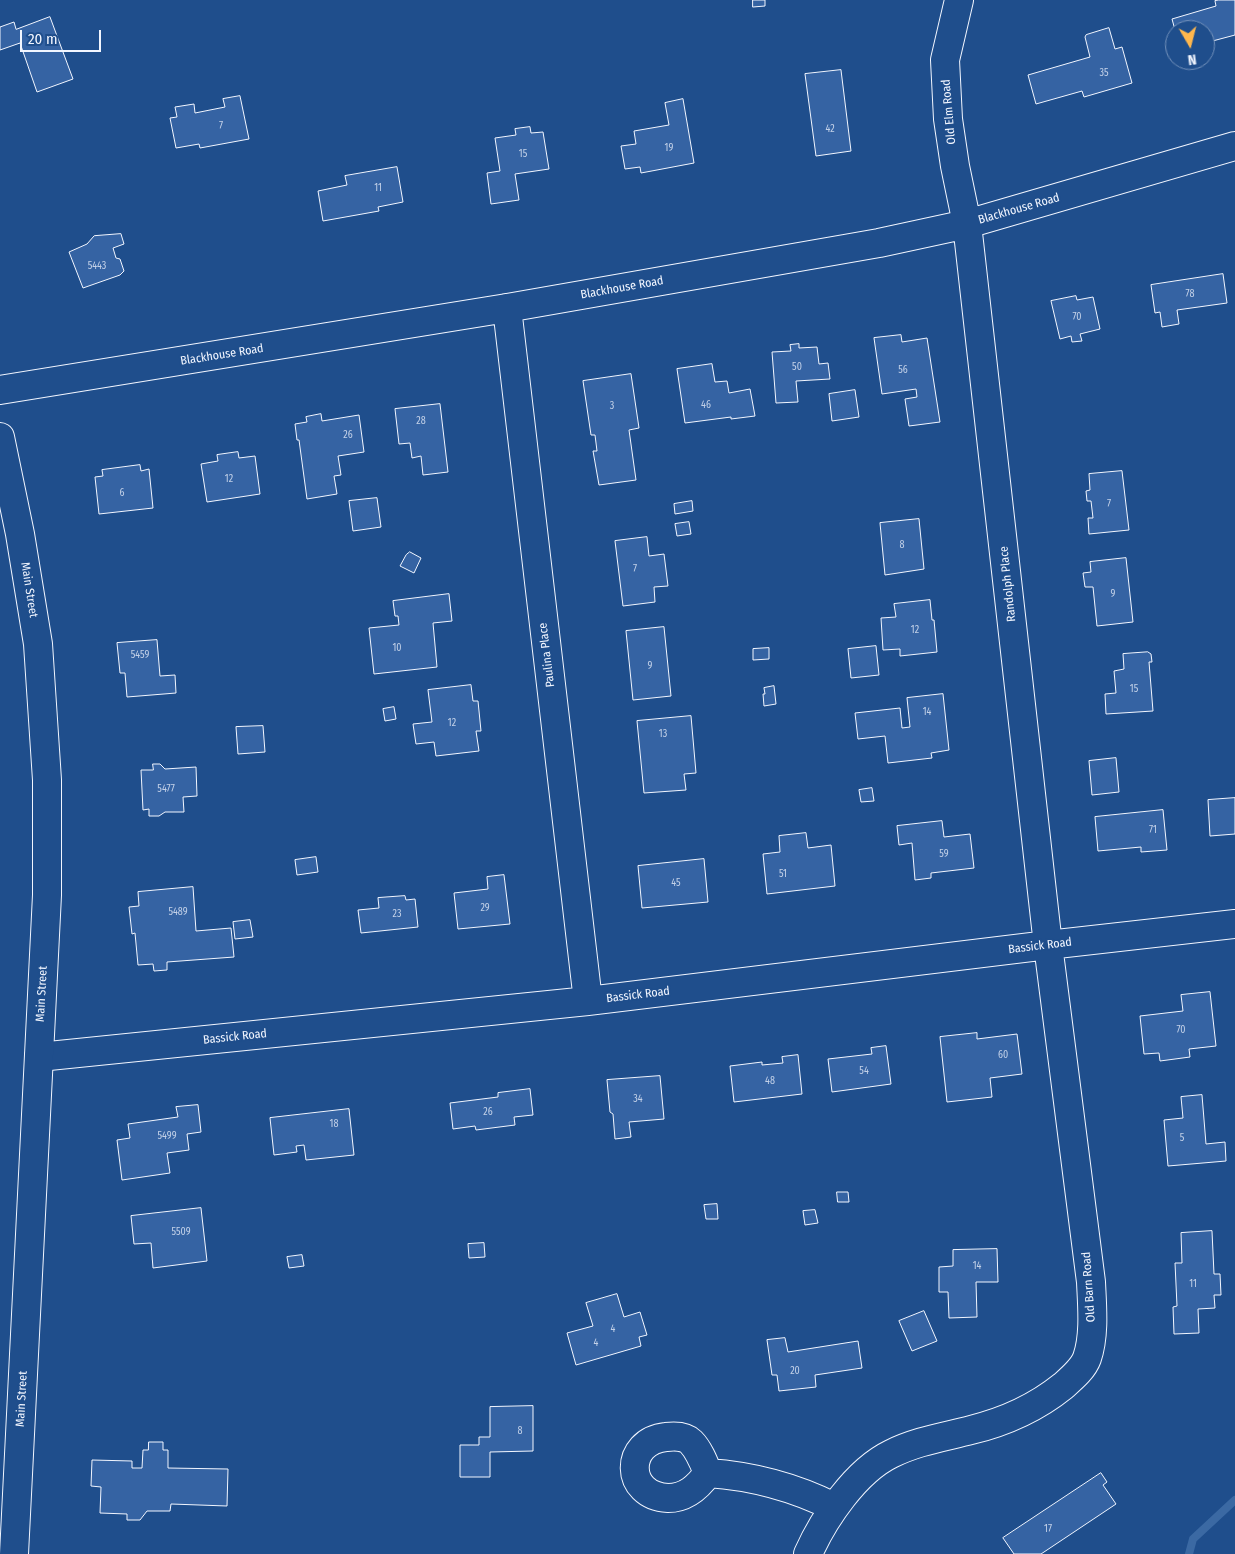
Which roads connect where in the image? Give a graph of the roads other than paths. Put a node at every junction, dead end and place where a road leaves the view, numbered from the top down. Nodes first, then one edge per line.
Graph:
1 (959, 0) edge
2 (1235, 146) edge
3 (967, 224) junction
4 (506, 308) junction
5 (0, 390) edge
6 (0, 437) edge
7 (1235, 924) edge
8 (1048, 945) junction
9 (588, 1001) junction
10 (39, 1057) junction
11 (708, 1473) dead end
12 (834, 1507) junction
13 (14, 1554) edge
14 (808, 1554) edge

1 - 3 street, Old Elm Road
2 - 3 street, Blackhouse Road
3 - 4 street, Blackhouse Road
3 - 8 street, Randolph Place
4 - 5 street, Blackhouse Road
4 - 9 street, Paulina Place
6 - 10 street, Main Street
7 - 8 street, Bassick Road
8 - 9 street, Bassick Road
8 - 12 street, Old Barn Road
9 - 10 street, Bassick Road
10 - 13 street, Main Street
11 - 12 street
12 - 14 street, Old Barn Road

